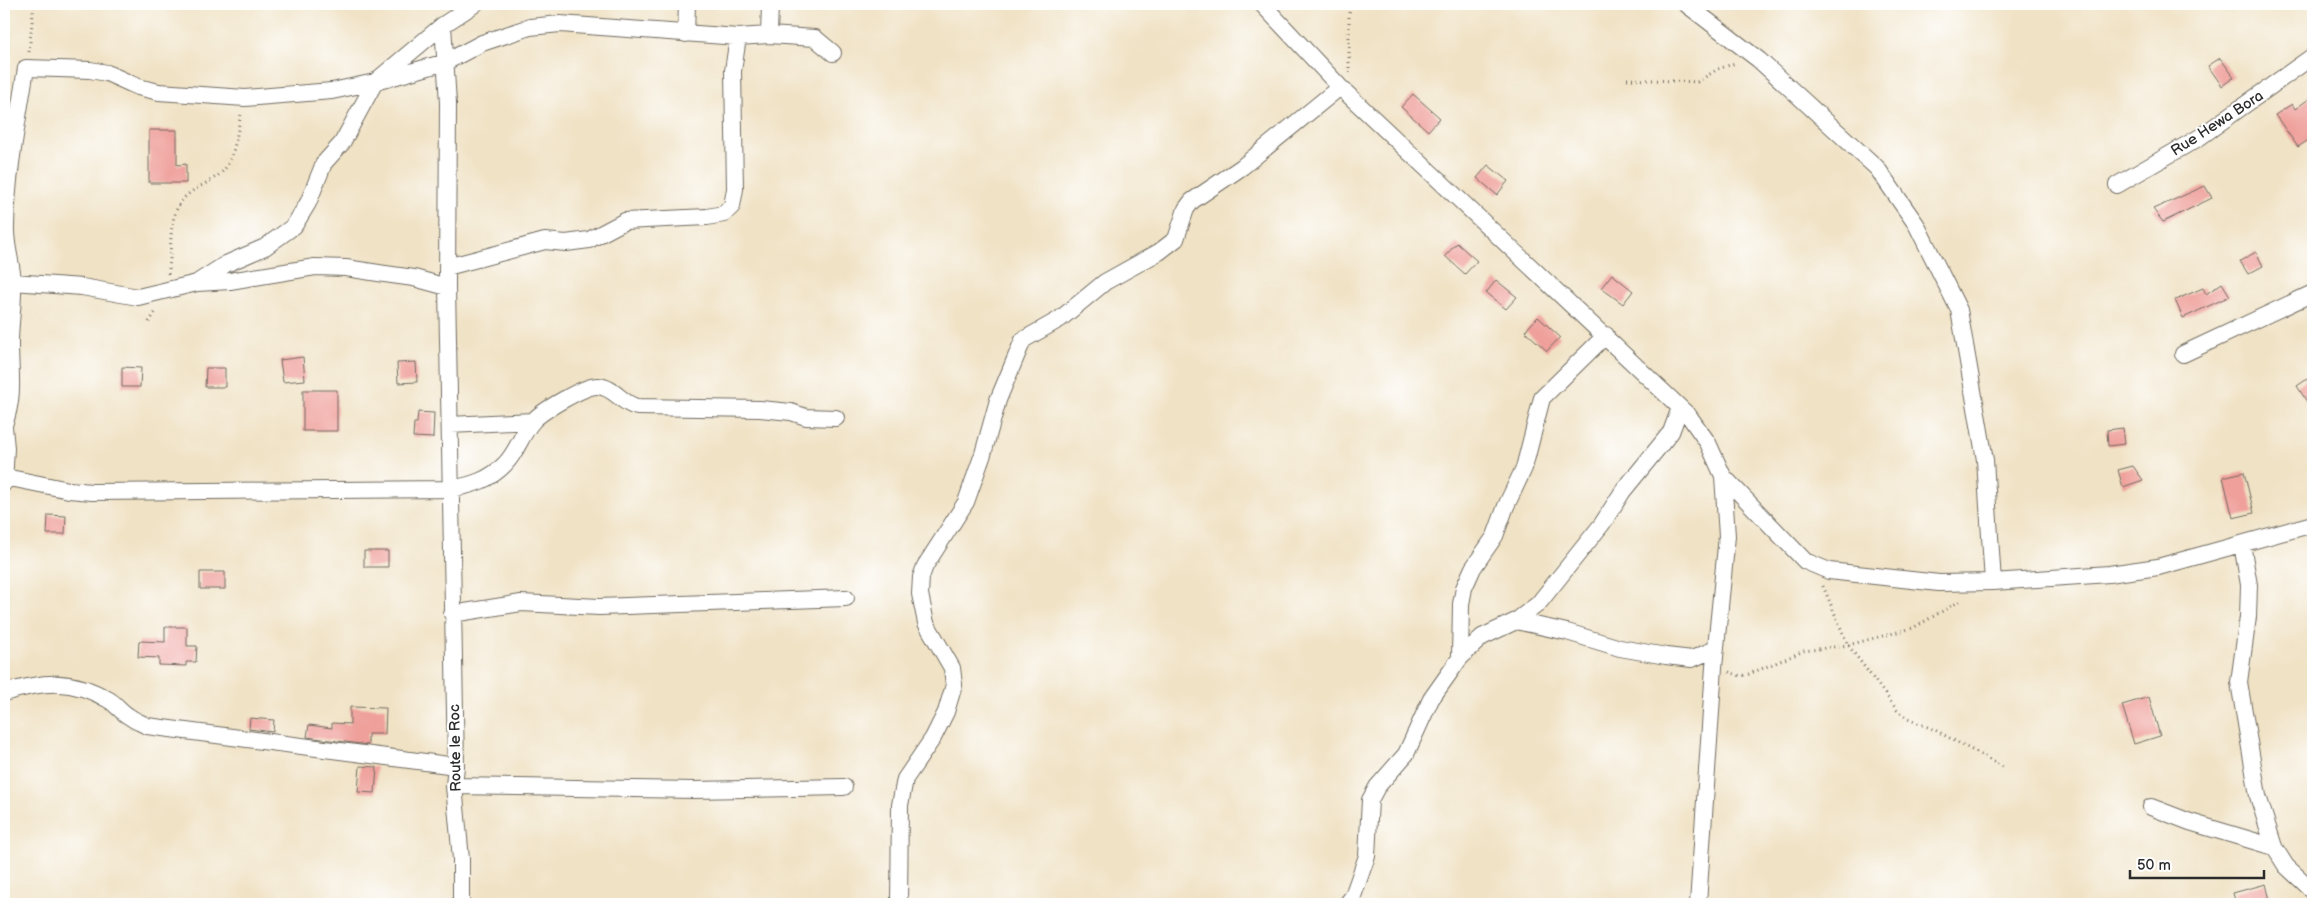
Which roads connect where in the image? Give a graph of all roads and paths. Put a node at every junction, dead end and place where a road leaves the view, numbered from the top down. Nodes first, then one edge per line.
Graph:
1 (34, 4) edge
2 (475, 4) edge
3 (687, 4) edge
4 (770, 4) edge
5 (1262, 4) edge
6 (1350, 4) edge
7 (1686, 4) edge
8 (443, 25) junction
9 (686, 34) junction
10 (768, 35) junction
11 (738, 37) junction
12 (833, 53) dead end
13 (2313, 56) edge
14 (1759, 60) junction
15 (446, 62) junction
16 (26, 68) junction
17 (1626, 79) dead end
18 (1345, 81) junction
19 (375, 82) junction
20 (245, 98) junction
21 (2118, 185) dead end
22 (447, 267) junction
23 (13, 282) junction
24 (197, 283) junction
25 (447, 287) junction
26 (165, 289) junction
27 (2313, 293) edge
28 (149, 322) dead end
29 (1606, 335) junction
30 (2183, 354) dead end
31 (1680, 408) junction
32 (836, 418) dead end
33 (533, 421) junction
34 (450, 425) junction
35 (4, 426) edge
36 (1723, 476) junction
37 (5, 480) edge
38 (451, 489) junction
39 (2313, 524) edge
40 (2242, 544) junction
41 (1815, 567) junction
42 (1993, 582) junction
43 (846, 598) dead end
44 (452, 614) junction
45 (1516, 621) junction
46 (1848, 645) junction
47 (1715, 650) junction
48 (1460, 658) junction
49 (1714, 667) junction
50 (4, 693) edge
51 (456, 766) junction
52 (2003, 767) dead end
53 (454, 786) junction
54 (844, 787) dead end
55 (2151, 807) dead end
56 (2274, 847) junction
57 (2313, 891) edge
58 (461, 904) edge
59 (899, 904) edge
60 (1347, 904) edge
61 (1698, 904) edge

1 - 16 path
2 - 8 street
3 - 9 street
4 - 10 street
5 - 18 street
6 - 18 path
7 - 14 street
8 - 15 street, Route le Roc
8 - 19 street
9 - 11 street
9 - 15 street
10 - 11 street
10 - 12 street
11 - 22 street
13 - 21 street, Rue Hewa Bora
14 - 17 path
14 - 42 street
15 - 19 street
15 - 22 street, Route le Roc
16 - 20 street
16 - 23 street
18 - 29 street
18 - 59 street
19 - 20 street
19 - 24 street
20 - 26 path
22 - 25 street, Route le Roc
23 - 26 street
23 - 35 street
24 - 25 street
24 - 26 street
25 - 34 street, Route le Roc
26 - 28 path
27 - 30 street
29 - 31 street
29 - 48 street
31 - 36 street
31 - 45 street
32 - 33 street
33 - 34 street
33 - 38 street
34 - 38 street, Route le Roc
35 - 37 street
36 - 41 street
36 - 47 street
37 - 38 street
38 - 44 street, Route le Roc
39 - 40 street
40 - 42 street
40 - 56 street
41 - 42 street
41 - 46 path
42 - 46 path
43 - 44 street
44 - 51 street, Route le Roc
45 - 47 street
45 - 48 street
46 - 49 path
46 - 52 path
47 - 49 street
48 - 60 street
49 - 61 street
50 - 51 street
51 - 53 street, Route le Roc
53 - 54 street
53 - 58 street, Route le Roc
55 - 56 street
56 - 57 street

